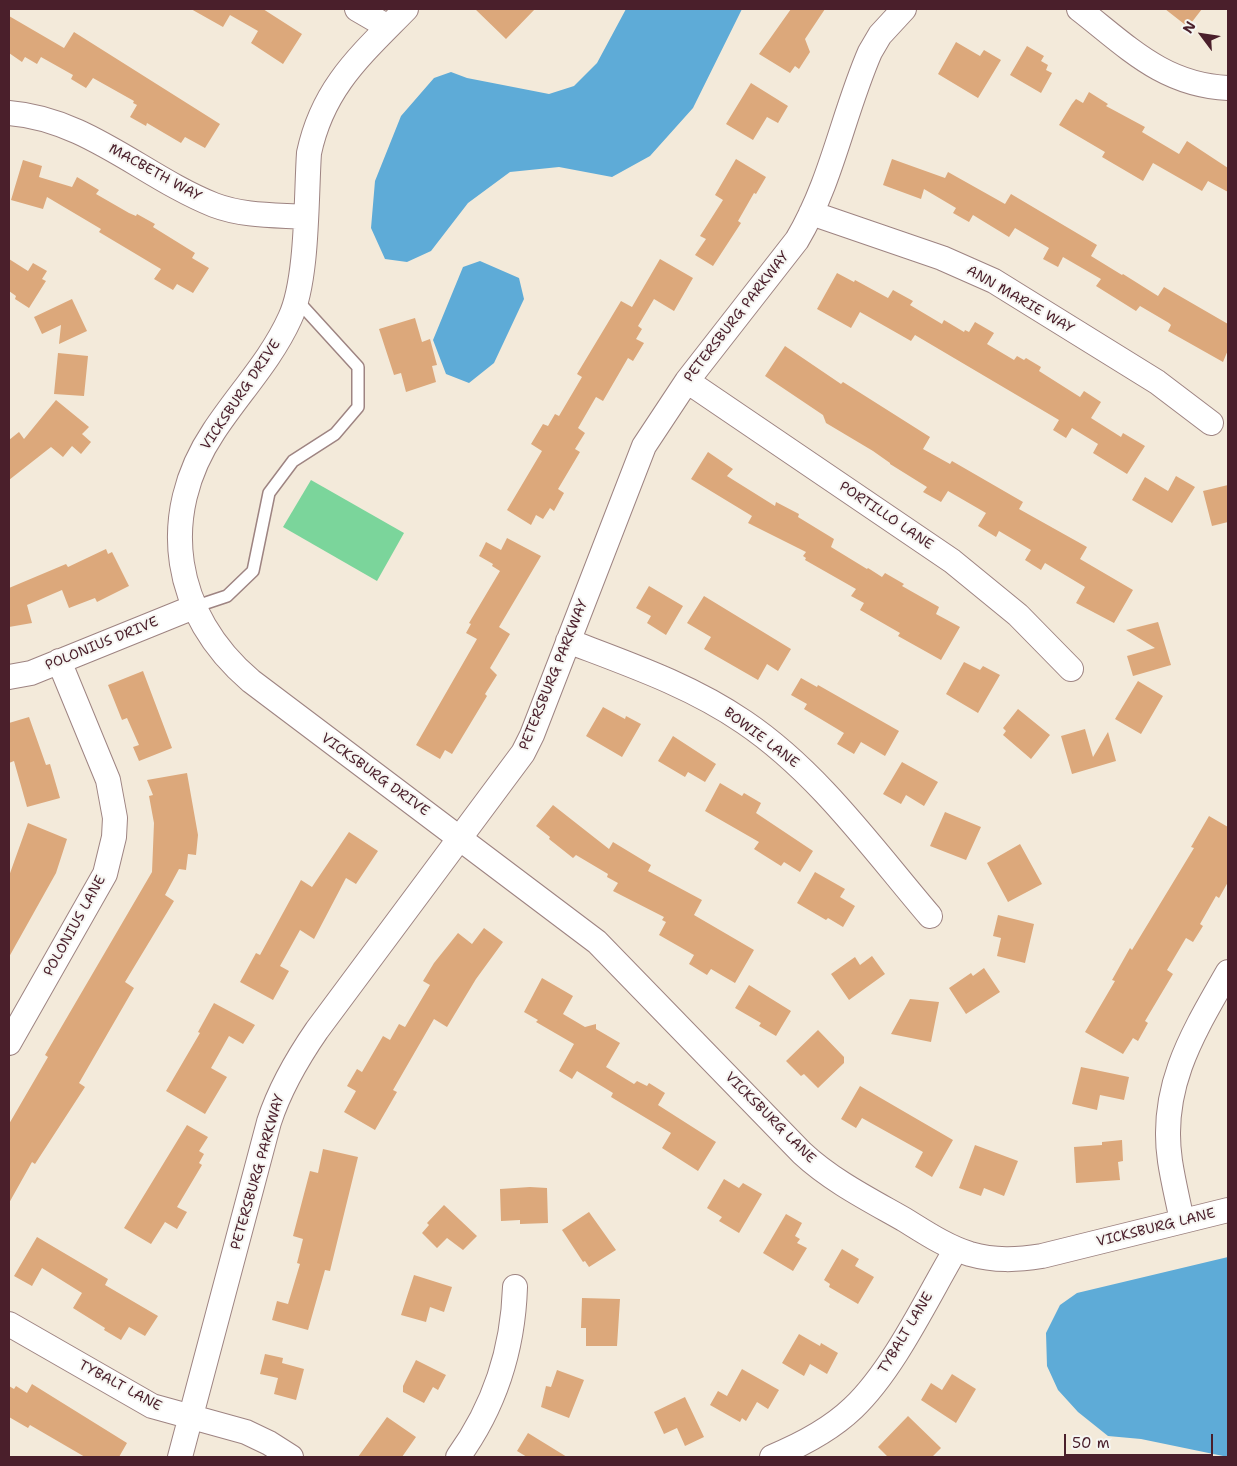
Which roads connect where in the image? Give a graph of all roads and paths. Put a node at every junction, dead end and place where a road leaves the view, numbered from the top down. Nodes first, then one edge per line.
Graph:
1 (357, 9) edge
2 (406, 9) edge
3 (904, 9) edge
4 (1079, 9) edge
5 (388, 27) junction
6 (1228, 88) edge
7 (9, 113) edge
8 (811, 213) junction
9 (305, 217) junction
10 (296, 299) junction
11 (687, 381) junction
12 (1210, 424) dead end
13 (194, 607) junction
14 (568, 641) junction
15 (59, 661) junction
16 (1070, 669) dead end
17 (9, 678) edge
18 (460, 838) junction
19 (930, 916) dead end
20 (1228, 972) edge
21 (9, 1043) edge
22 (1228, 1210) edge
23 (1182, 1221) junction
24 (956, 1249) junction
25 (515, 1287) dead end
26 (9, 1324) edge
27 (191, 1417) junction
28 (180, 1457) edge
29 (291, 1457) edge
30 (458, 1457) edge
31 (772, 1457) edge

1 - 5 street
2 - 5 street, VICKSBURG DRIVE
3 - 8 street, PETERSBURG PARKWAY
4 - 6 street
5 - 9 street, VICKSBURG DRIVE
7 - 9 street, MACBETH WAY
8 - 11 street, PETERSBURG PARKWAY
8 - 12 street, ANN MARIE WAY
9 - 10 street, VICKSBURG DRIVE
10 - 13 street, VICKSBURG DRIVE
10 - 13 lane
11 - 14 street, PETERSBURG PARKWAY
11 - 16 street, PORTILLO LANE
13 - 15 street, POLONIUS DRIVE
13 - 18 street, VICKSBURG DRIVE
14 - 18 street, PETERSBURG PARKWAY
14 - 19 street, BOWIE LANE
15 - 17 street, POLONIUS DRIVE
15 - 21 street, POLONIUS LANE
18 - 24 street, VICKSBURG LANE
18 - 27 street, PETERSBURG PARKWAY
20 - 23 street
22 - 23 street, VICKSBURG LANE
23 - 24 street, VICKSBURG LANE
24 - 31 street, TYBALT LANE
25 - 30 street
26 - 27 street, TYBALT LANE
27 - 28 street, PETERSBURG PARKWAY
27 - 29 street, TYBALT LANE

